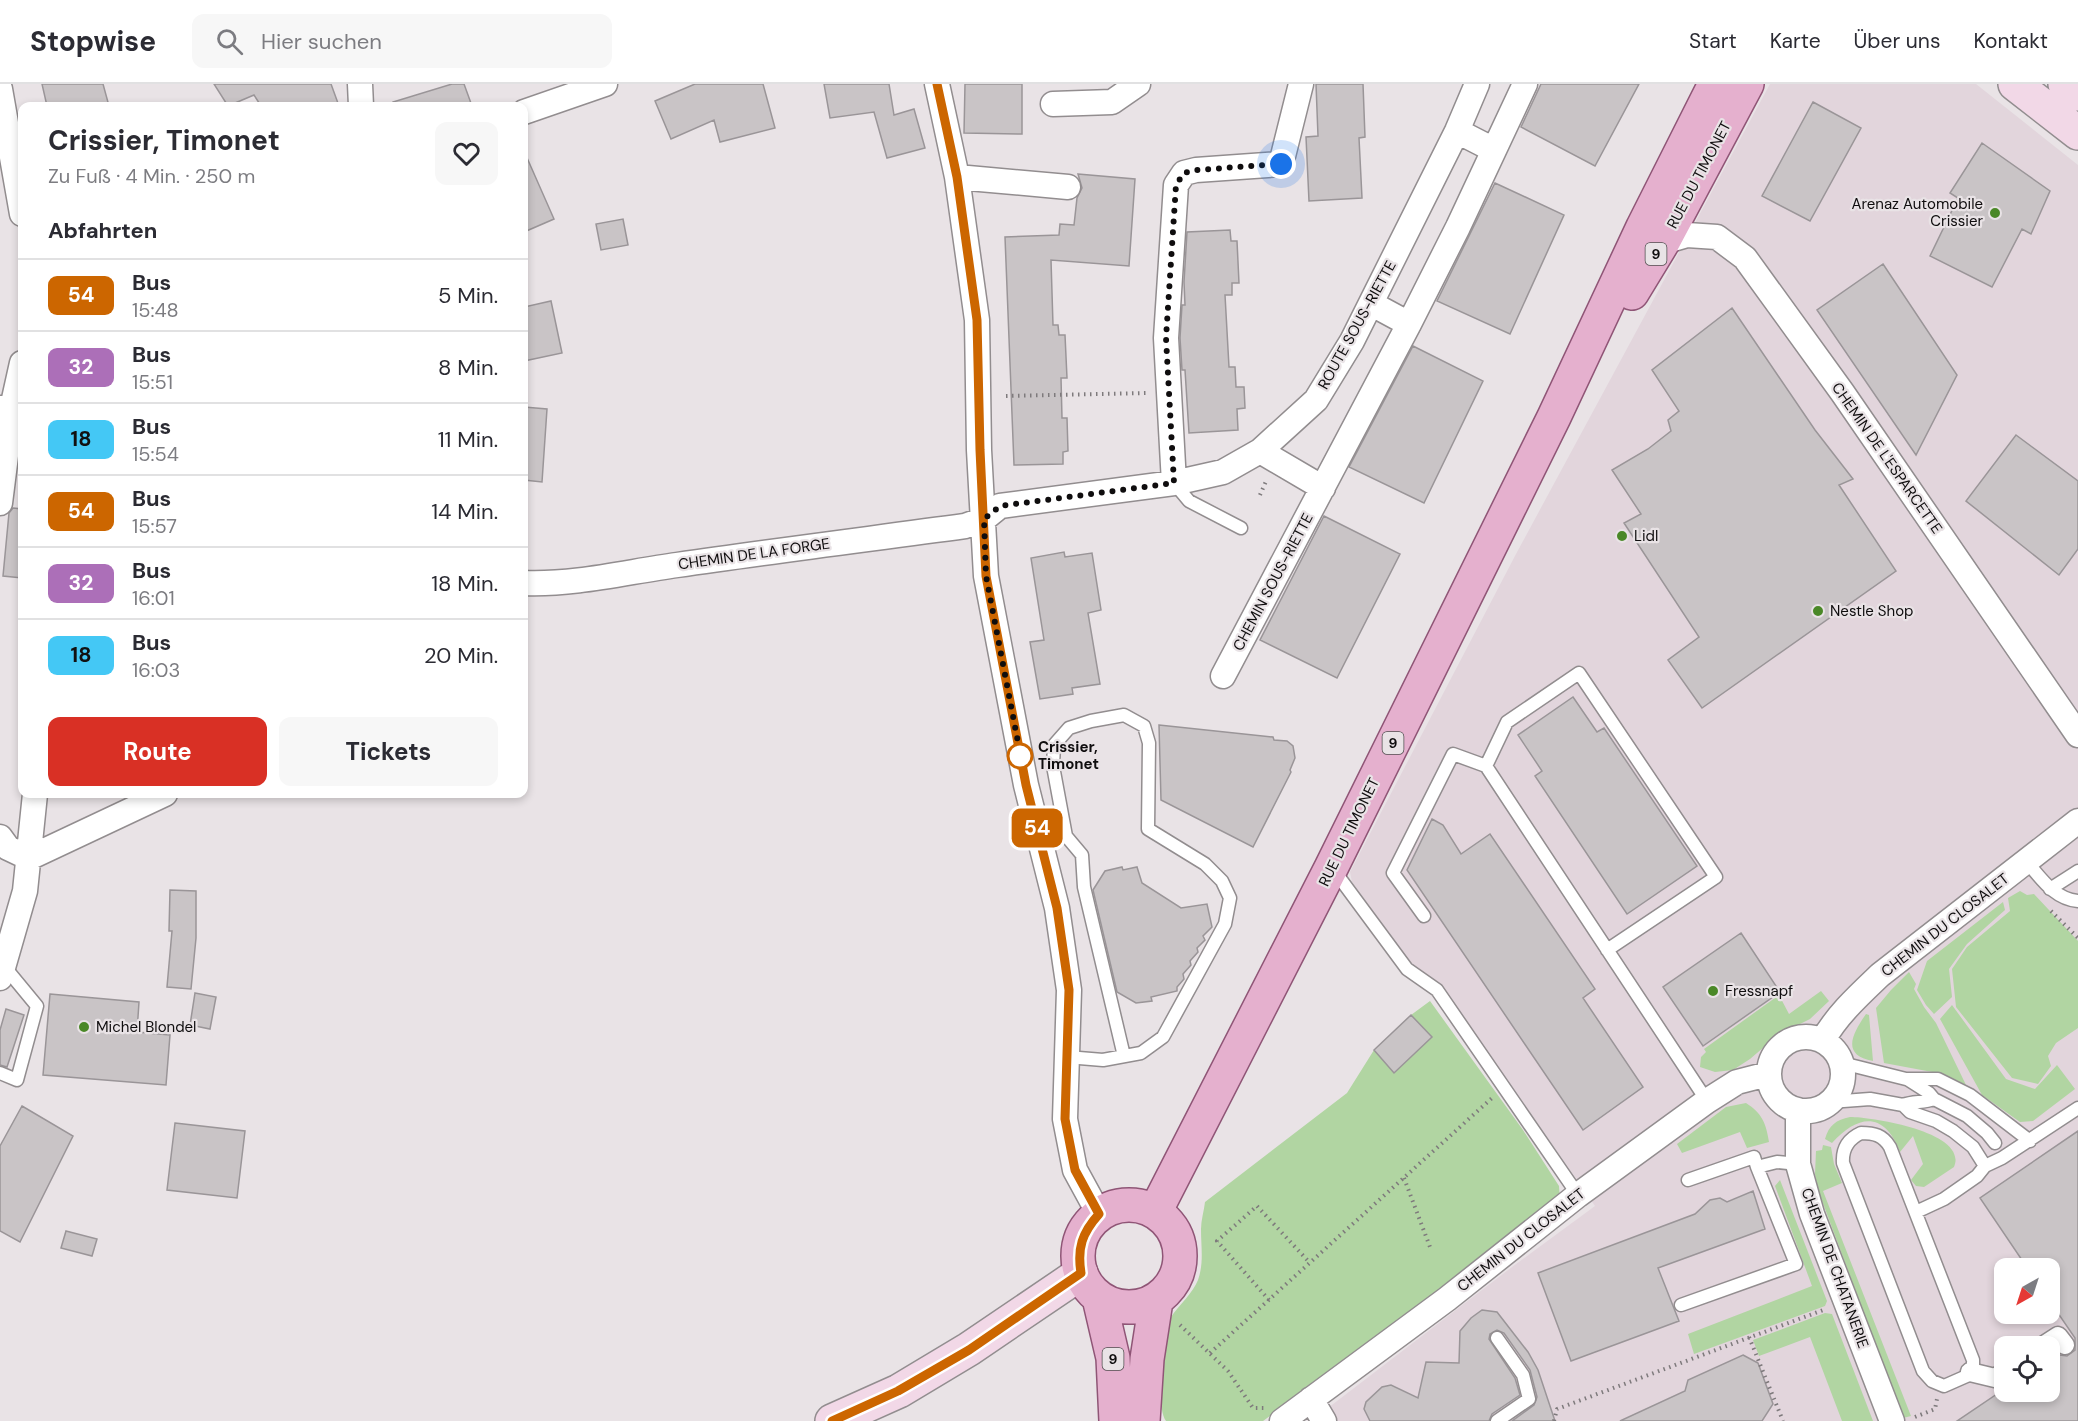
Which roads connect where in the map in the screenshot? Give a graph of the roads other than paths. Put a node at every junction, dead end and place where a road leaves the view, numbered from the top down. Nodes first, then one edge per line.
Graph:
1 (360, 84) edge
2 (605, 84) edge
3 (937, 84) edge
4 (1138, 84) edge
5 (1301, 84) edge
6 (1477, 84) edge
7 (1525, 84) edge
8 (1715, 84) edge
9 (1747, 84) edge
10 (2015, 84) edge
11 (2065, 84) edge
12 (0, 89) edge
13 (2078, 94) edge
14 (361, 102) edge
15 (1053, 104) dead end
16 (528, 110) edge
17 (1458, 131) junction
18 (2078, 133) edge
19 (1494, 150) junction
20 (957, 177) junction
21 (8, 183) edge
22 (1068, 187) dead end
23 (18, 205) edge
24 (1663, 243) junction
25 (1372, 303) junction
26 (1409, 324) junction
27 (18, 374) edge
28 (6, 408) edge
29 (1554, 417) junction
30 (1260, 451) junction
31 (1174, 483) junction
32 (1323, 488) junction
33 (0, 503) edge
34 (984, 519) junction
35 (1241, 528) dead end
36 (528, 583) edge
37 (1223, 676) dead end
38 (2078, 735) edge
39 (1486, 766) junction
40 (35, 798) edge
41 (156, 798) edge
42 (2078, 821) edge
43 (1066, 836) junction
44 (0, 837) edge
45 (1041, 843) junction
46 (29, 858) junction
47 (2026, 861) junction
48 (1331, 868) junction
49 (2078, 871) edge
50 (2050, 889) junction
51 (2078, 902) edge
52 (1424, 916) dead end
53 (1607, 950) junction
54 (2, 972) edge
55 (1823, 1040) junction
56 (1124, 1056) junction
57 (1067, 1057) junction
58 (1842, 1063) junction
59 (0, 1073) edge
60 (1768, 1074) junction
61 (1906, 1079) junction
62 (1934, 1099) junction
63 (1707, 1101) junction
64 (1830, 1102) junction
65 (1903, 1105) junction
66 (2078, 1108) edge
67 (1798, 1110) junction
68 (2030, 1141) junction
69 (1995, 1143) dead end
70 (1798, 1164) junction
71 (1985, 1166) junction
72 (1757, 1167) junction
73 (1688, 1180) dead end
74 (1578, 1195) junction
75 (1155, 1212) junction
76 (1916, 1212) junction
77 (1099, 1214) junction
78 (1090, 1285) junction
79 (1682, 1305) dead end
80 (1166, 1311) junction
81 (1497, 1338) dead end
82 (2060, 1339) edge
83 (2065, 1345) dead end
84 (1970, 1372) junction
85 (1994, 1378) edge
86 (1311, 1399) junction
87 (1277, 1418) edge
88 (832, 1421) edge
89 (1116, 1421) edge
90 (1143, 1421) edge
91 (1324, 1421) edge
92 (1497, 1421) edge
93 (1892, 1421) edge

1 - 14 street
2 - 16 street
3 - 20 street
4 - 15 street
5 - 31 street
6 - 17 street, ROUTE SOUS-RIETTE
7 - 19 street, CHEMIN SOUS-RIETTE
8 - 29 main road, RUE DU TIMONET / 9
9 - 24 main road, RUE DU TIMONET / 9
10 - 18 main road
11 - 13 main road
12 - 21 street
17 - 19 street
17 - 25 street, ROUTE SOUS-RIETTE
19 - 26 street, CHEMIN SOUS-RIETTE
20 - 22 street
20 - 34 street
21 - 23 street
24 - 29 main road, RUE DU TIMONET / 9
24 - 38 street, CHEMIN DE L'ESPARCETTE
25 - 26 street
25 - 30 street, ROUTE SOUS-RIETTE
26 - 32 street, CHEMIN SOUS-RIETTE
27 - 28 street
28 - 33 street
29 - 48 main road, RUE DU TIMONET / 9
30 - 31 street, ROUTE SOUS-RIETTE
30 - 32 street
31 - 34 street, ROUTE SOUS-RIETTE
31 - 35 lane
32 - 37 street, CHEMIN SOUS-RIETTE
34 - 36 street, CHEMIN DE LA FORGE
34 - 45 street
39 - 52 lane
39 - 53 lane
39 - 53 lane
40 - 46 street
41 - 46 street
42 - 47 street, CHEMIN DU CLOSALET
43 - 45 lane
43 - 56 lane
43 - 56 lane
44 - 46 street
45 - 57 street
46 - 54 street
47 - 50 lane
47 - 55 street, CHEMIN DU CLOSALET
48 - 74 lane
48 - 75 main road, RUE DU TIMONET / 9
49 - 50 lane
50 - 51 lane
53 - 63 lane
54 - 59 lane
55 - 58 street
55 - 60 street
56 - 57 lane
57 - 77 street
58 - 61 lane
58 - 64 street
60 - 63 street, CHEMIN DU CLOSALET
60 - 67 street
61 - 62 lane
61 - 68 lane
62 - 65 lane
62 - 69 lane
63 - 74 street, CHEMIN DU CLOSALET
64 - 65 lane
64 - 67 street
65 - 71 lane
66 - 68 lane
67 - 70 street, CHEMIN DE CHATANERIE
68 - 71 lane
70 - 72 lane
70 - 93 street, CHEMIN DE CHATANERIE
71 - 76 lane
72 - 73 lane
72 - 79 lane
74 - 86 street, CHEMIN DU CLOSALET
75 - 77 main road
75 - 80 main road
76 - 84 lane
76 - 84 lane
77 - 78 main road, 9
78 - 80 main road
78 - 88 main road
78 - 89 main road, 9
80 - 90 main road, 9
81 - 92 lane
82 - 83 street
84 - 85 street
86 - 87 street, CHEMIN DU CLOSALET
86 - 91 street

